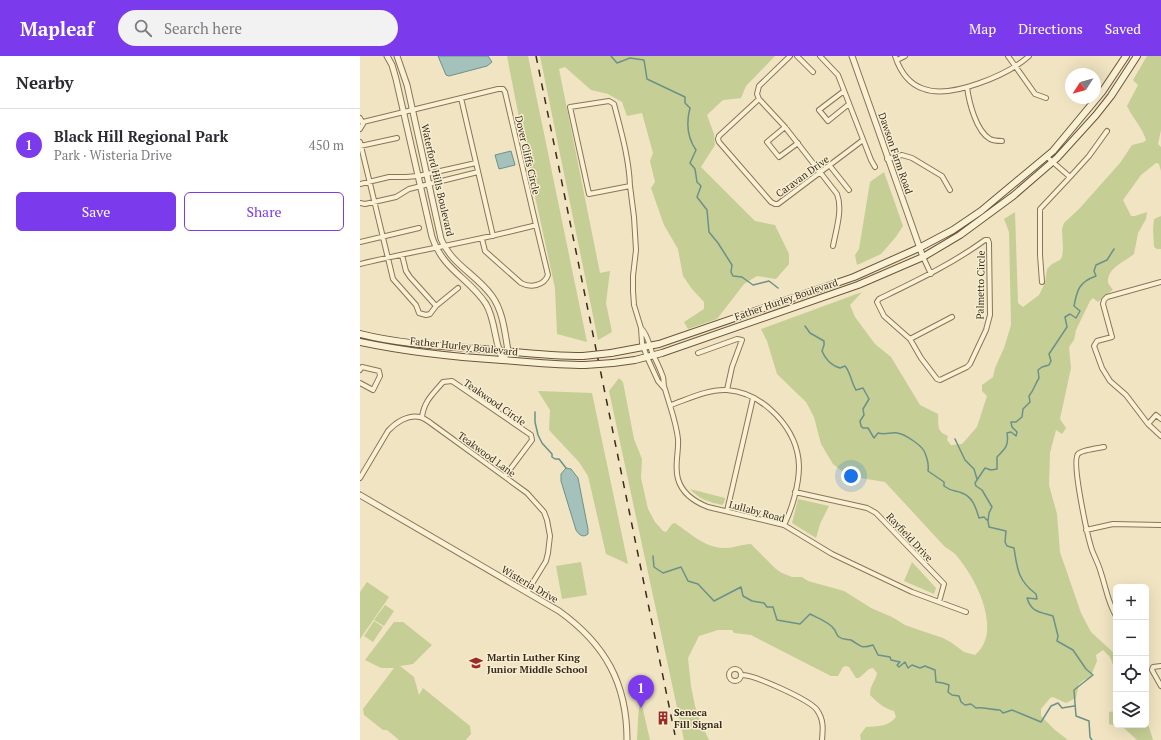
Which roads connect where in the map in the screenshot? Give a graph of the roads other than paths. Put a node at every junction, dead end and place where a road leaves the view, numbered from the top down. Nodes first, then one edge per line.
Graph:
1 (387, 56) edge
2 (397, 56) edge
3 (790, 56) edge
4 (798, 56) edge
5 (820, 56) edge
6 (852, 56) edge
7 (905, 56) edge
8 (1008, 56) edge
9 (1029, 56) edge
10 (1126, 56) edge
11 (1137, 56) edge
12 (896, 58) edge
13 (1015, 67) junction
14 (813, 72) dead end
15 (967, 87) junction
16 (844, 91) junction
17 (461, 98) junction
18 (1046, 98) dead end
19 (759, 99) junction
20 (850, 104) junction
21 (412, 110) junction
22 (403, 112) junction
23 (361, 120) edge
24 (785, 127) junction
25 (360, 129) edge
26 (1107, 131) dead end
27 (397, 138) dead end
28 (863, 140) junction
29 (1002, 141) dead end
30 (798, 143) junction
31 (360, 145) edge
32 (1047, 157) junction
33 (887, 159) junction
34 (1054, 162) junction
35 (476, 163) junction
36 (830, 166) junction
37 (875, 167) dead end
38 (478, 172) junction
39 (820, 172) junction
40 (427, 174) junction
41 (418, 176) junction
42 (1070, 177) junction
43 (369, 182) junction
44 (429, 183) junction
45 (360, 184) edge
46 (420, 186) junction
47 (630, 186) junction
48 (849, 190) dead end
49 (950, 190) dead end
50 (374, 202) junction
51 (360, 204) edge
52 (536, 226) junction
53 (419, 228) dead end
54 (493, 236) junction
55 (382, 237) junction
56 (482, 239) junction
57 (360, 242) edge
58 (444, 246) junction
59 (833, 246) dead end
60 (436, 248) junction
61 (919, 248) junction
62 (402, 254) junction
63 (923, 257) junction
64 (387, 258) junction
65 (360, 264) edge
66 (931, 274) junction
67 (1042, 282) dead end
68 (1161, 282) edge
69 (458, 288) dead end
70 (436, 306) junction
71 (952, 317) dead end
72 (360, 334) edge
73 (910, 339) junction
74 (360, 342) edge
75 (647, 347) junction
76 (498, 351) junction
77 (508, 351) junction
78 (698, 353) dead end
79 (650, 356) junction
80 (502, 360) junction
81 (360, 370) edge
82 (360, 383) edge
83 (664, 388) junction
84 (727, 390) junction
85 (753, 398) junction
86 (671, 405) junction
87 (422, 417) junction
88 (1161, 418) edge
89 (1148, 424) junction
90 (1161, 436) edge
91 (1104, 447) dead end
92 (505, 476) junction
93 (360, 478) edge
94 (795, 492) junction
95 (360, 495) edge
96 (727, 511) junction
97 (784, 525) junction
98 (1161, 525) edge
99 (1086, 530) junction
100 (527, 592) junction
101 (939, 602) junction
102 (1113, 609) edge
103 (966, 612) dead end
104 (1161, 666) edge
105 (741, 675) dead end
106 (1161, 686) edge
107 (627, 740) edge
108 (822, 740) edge

1 - 22 street, Waterford Hills Boulevard
2 - 21 street, Waterford Hills Boulevard
3 - 19 street
4 - 14 street
5 - 16 street
6 - 33 street, Dawson Farm Road
7 - 12 street
8 - 13 street
9 - 13 street
10 - 32 main road, Father Hurley Boulevard
11 - 34 main road, Father Hurley Boulevard
12 - 15 street
13 - 15 street
13 - 18 street
15 - 29 street
16 - 20 street
16 - 20 street
17 - 21 street, Dover Cliffs Circle
17 - 35 street
17 - 52 street, Dover Cliffs Circle
19 - 24 street
19 - 39 street, Caravan Drive
20 - 28 street
21 - 22 street, Dover Cliffs Circle
21 - 40 street, Waterford Hills Boulevard
22 - 23 street, Dover Cliffs Circle
22 - 41 street, Waterford Hills Boulevard
23 - 25 street
24 - 30 street
24 - 30 street
26 - 42 street
27 - 31 street
28 - 36 street, Caravan Drive
28 - 37 street
30 - 39 street
31 - 43 street
32 - 34 street
32 - 61 main road, Father Hurley Boulevard
33 - 49 street
33 - 61 street, Dawson Farm Road
34 - 42 street
34 - 63 main road, Father Hurley Boulevard
35 - 38 street
35 - 40 street
36 - 39 street, Caravan Drive
36 - 48 street
38 - 44 street
38 - 54 street
39 - 59 street
40 - 41 street
40 - 44 street, Waterford Hills Boulevard
41 - 43 street
41 - 46 street, Waterford Hills Boulevard
42 - 67 street
43 - 45 street
43 - 50 street
44 - 46 street
44 - 58 street, Waterford Hills Boulevard
46 - 50 street
46 - 60 street, Waterford Hills Boulevard
47 - 47 street
47 - 75 street
50 - 51 street
50 - 55 street
52 - 54 street
52 - 56 street
53 - 55 street
54 - 56 street
55 - 57 street
55 - 64 street
56 - 58 street
58 - 60 street
58 - 77 street, Waterford Hills Boulevard
60 - 62 street
60 - 76 street, Waterford Hills Boulevard
61 - 63 street, Dawson Farm Road
61 - 75 main road, Father Hurley Boulevard
62 - 64 street
62 - 70 street
63 - 66 street
63 - 79 main road, Father Hurley Boulevard
64 - 65 street
64 - 70 street
66 - 73 street, Palmetto Circle
66 - 73 street, Palmetto Circle
68 - 89 street
69 - 70 street
71 - 73 street
72 - 76 main road, Father Hurley Boulevard
74 - 80 main road, Father Hurley Boulevard
75 - 77 main road, Father Hurley Boulevard, bridge
75 - 79 street
75 - 79 street
76 - 77 main road, Father Hurley Boulevard
76 - 80 street, Waterford Hills Boulevard
77 - 80 street
78 - 84 street
79 - 80 main road, Father Hurley Boulevard, bridge
79 - 83 street, Lullaby Road
79 - 83 street, Lullaby Road
81 - 82 street
83 - 86 street, Lullaby Road
84 - 85 street
84 - 86 street
85 - 94 street
85 - 96 street
86 - 96 street, Lullaby Road
87 - 92 street, Teakwood Lane
87 - 92 street, Teakwood Circle
87 - 93 street
88 - 89 street
89 - 90 street
91 - 99 street
92 - 100 street, Teakwood Lane
94 - 97 street
94 - 101 street, Rayfield Drive
95 - 100 street, Wisteria Drive
96 - 97 street, Lullaby Road
97 - 101 street, Lullaby Road
98 - 99 street
99 - 102 street
100 - 107 street, Wisteria Drive
101 - 103 street, Lullaby Road
104 - 106 street
105 - 108 street

